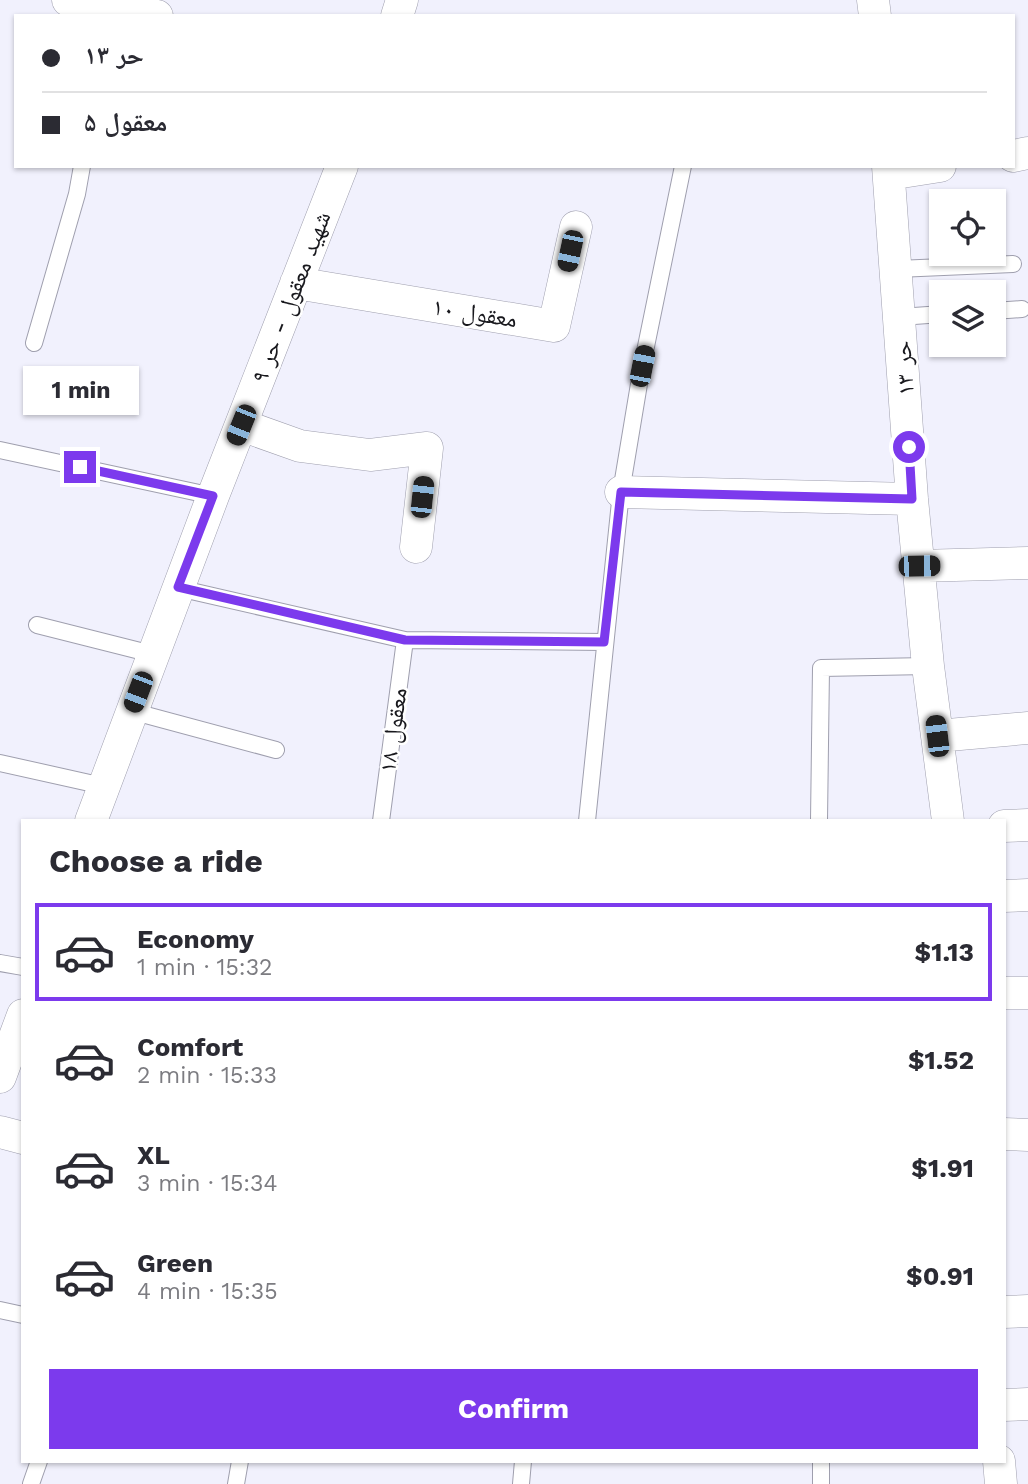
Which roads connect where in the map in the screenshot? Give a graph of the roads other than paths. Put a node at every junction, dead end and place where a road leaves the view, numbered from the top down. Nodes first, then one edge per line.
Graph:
1 (68, 0) edge
2 (107, 11) edge
3 (137, 14) edge
4 (82, 168) edge
5 (341, 168) edge
6 (683, 168) edge
7 (914, 168) edge
8 (889, 170) edge
9 (576, 227) dead end
10 (1013, 264) dead end
11 (897, 269) junction
12 (296, 283) junction
13 (1022, 309) dead end
14 (1006, 310) edge
15 (929, 315) edge
16 (900, 317) junction
17 (34, 343) dead end
18 (241, 425) junction
19 (0, 450) edge
20 (621, 492) junction
21 (213, 496) junction
22 (912, 499) junction
23 (416, 547) dead end
24 (1028, 563) edge
25 (919, 566) junction
26 (178, 587) junction
27 (37, 625) dead end
28 (405, 640) junction
29 (604, 642) junction
30 (152, 654) junction
31 (928, 666) junction
32 (131, 711) junction
33 (1028, 728) edge
34 (937, 736) junction
35 (276, 750) dead end
36 (0, 763) edge
37 (103, 786) junction
38 (92, 819) edge
39 (381, 819) edge
40 (587, 819) edge
41 (819, 819) edge
42 (948, 819) edge
43 (1028, 824) edge
44 (1006, 826) edge
45 (1006, 895) edge
46 (1028, 895) edge
47 (0, 963) edge
48 (21, 967) edge
49 (1006, 992) edge
50 (1028, 993) edge
51 (21, 1022) edge
52 (10, 1063) edge
53 (0, 1132) edge
54 (1006, 1134) edge
55 (1028, 1135) edge
56 (21, 1137) edge
57 (0, 1310) edge
58 (1028, 1311) edge
59 (1006, 1312) edge
60 (21, 1315) edge
61 (1028, 1404) edge
62 (1006, 1405) edge
63 (38, 1463) edge
64 (240, 1463) edge
65 (523, 1463) edge
66 (821, 1463) edge
67 (999, 1463) edge
68 (31, 1484) edge
69 (236, 1484) edge
70 (521, 1484) edge
71 (821, 1484) edge
72 (1001, 1484) edge

1 - 2 street
2 - 3 street
4 - 17 lane
5 - 12 street, شهید معقول - حر ۹
6 - 20 lane
7 - 8 street
8 - 11 street, حر ۱۳
9 - 12 street, معقول ۱۰
10 - 11 lane
11 - 16 street, حر ۱۳
12 - 18 street, شهید معقول - حر ۹
13 - 14 lane
15 - 16 lane
16 - 22 street, حر ۱۳
18 - 21 street, شهید معقول - حر ۹
18 - 23 street
19 - 21 lane
20 - 22 street
20 - 29 lane
21 - 26 street, شهید معقول - حر ۹
22 - 25 street, حر ۱۳
24 - 25 street
25 - 31 street, حر ۱۳
26 - 28 lane
26 - 30 street, شهید معقول - حر ۹
27 - 30 lane
28 - 29 lane
28 - 39 lane, معقول ۱۸
29 - 40 lane
30 - 32 street, شهید معقول - حر ۹
31 - 34 street, حر ۱۳
31 - 41 lane
32 - 35 lane
32 - 37 street, شهید معقول - حر ۹
33 - 34 street
34 - 42 street, حر ۱۳
36 - 37 lane
37 - 38 street, شهید معقول - حر ۹
43 - 44 street
45 - 46 street
47 - 48 lane
49 - 50 street
51 - 52 street
53 - 56 street
54 - 55 street
57 - 60 lane
58 - 59 street
61 - 62 street
63 - 68 lane
64 - 69 lane
65 - 70 lane
66 - 71 lane
67 - 72 street

